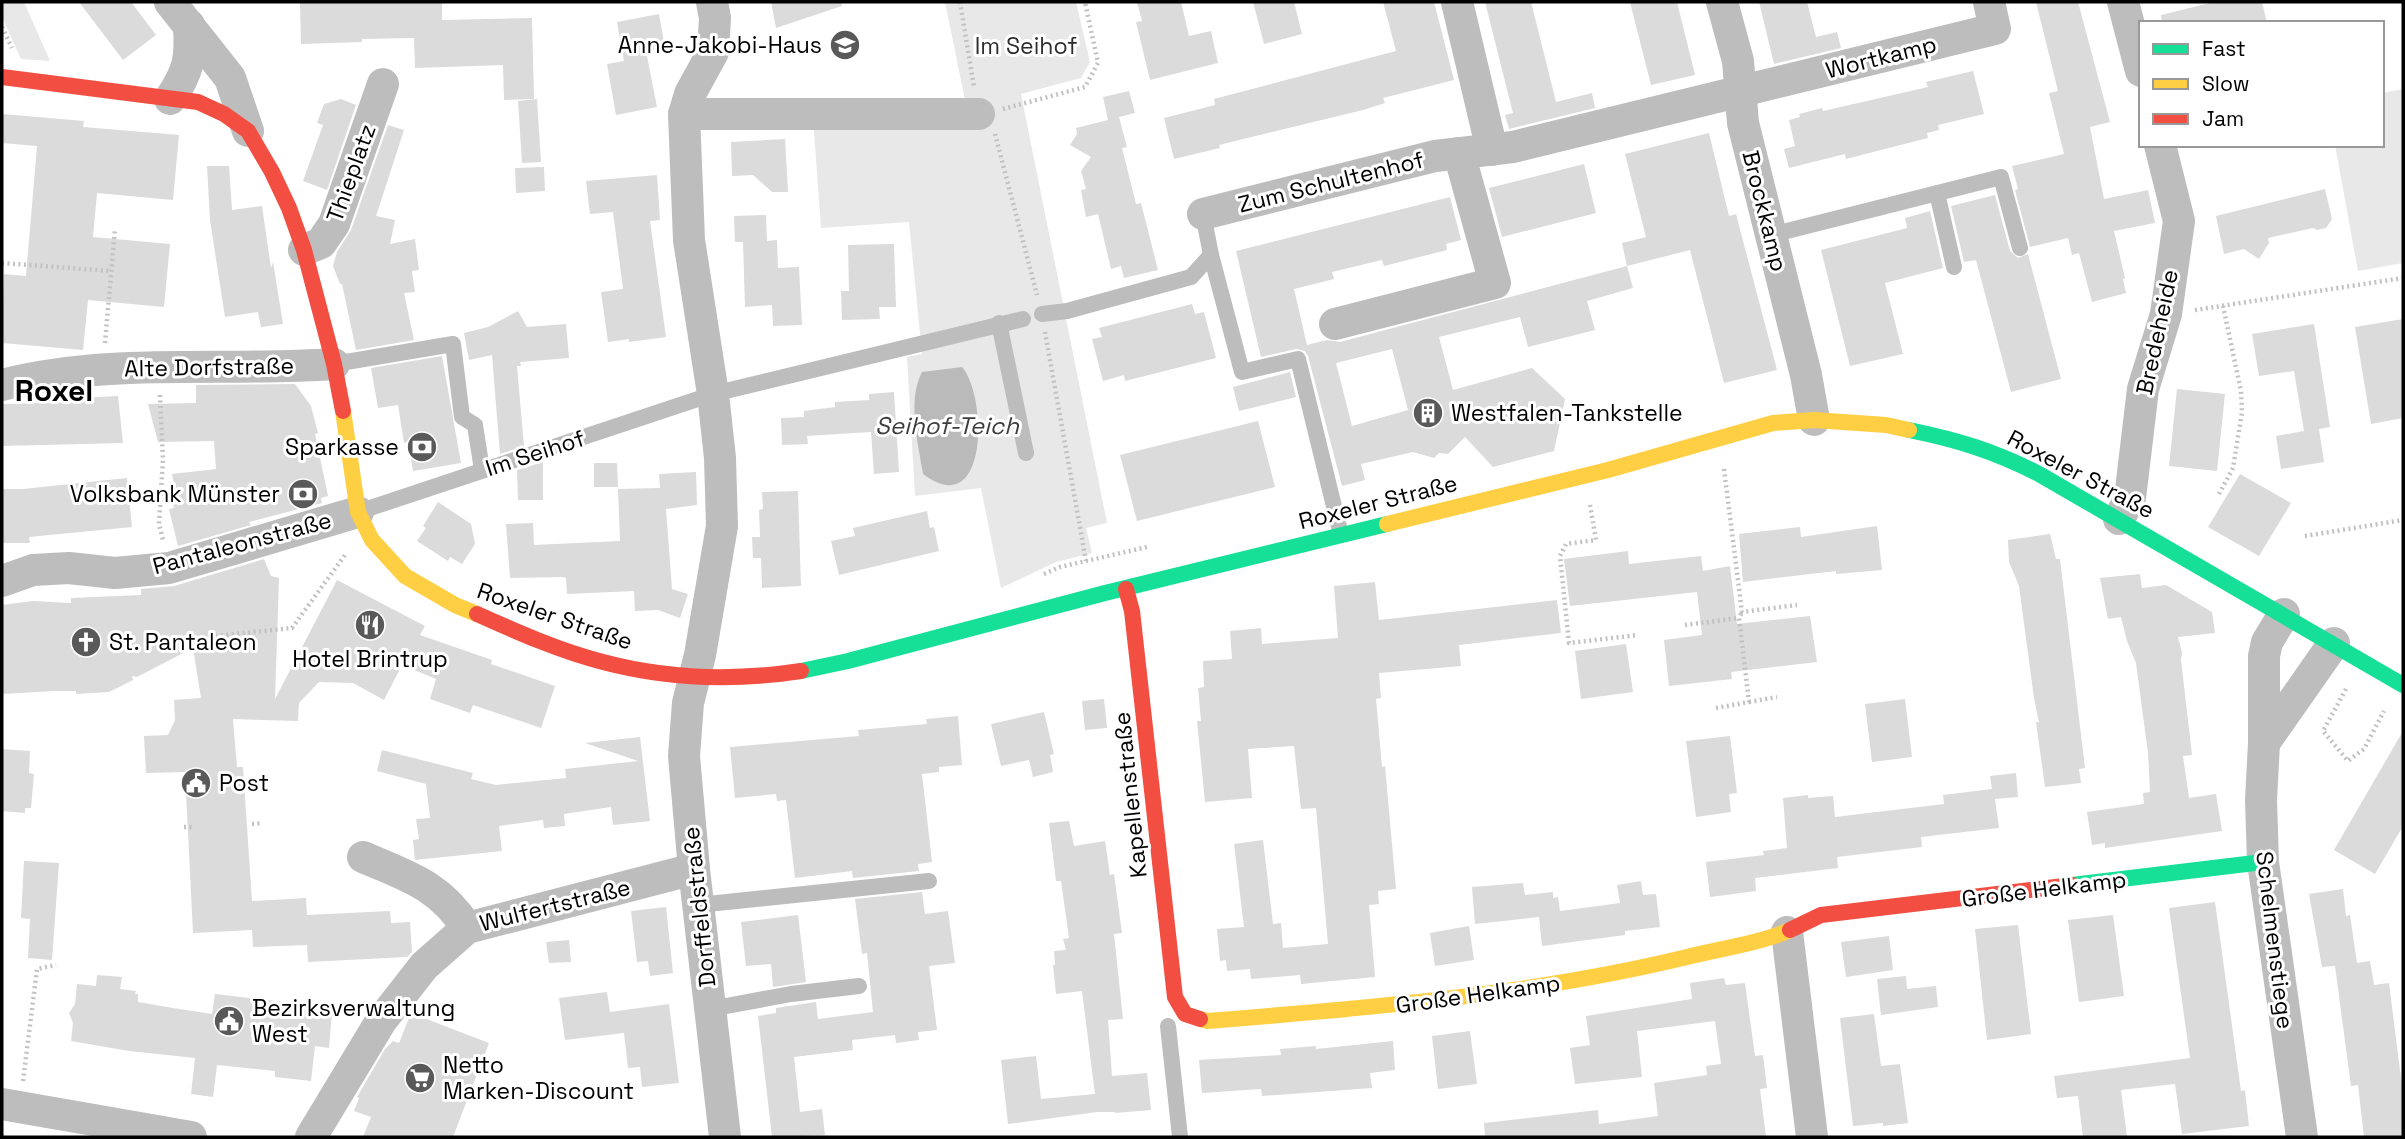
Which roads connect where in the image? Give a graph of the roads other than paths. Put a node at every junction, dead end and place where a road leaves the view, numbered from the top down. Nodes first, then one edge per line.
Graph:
1 (712, 2) edge
2 (1457, 2) edge
3 (1722, 2) edge
4 (1989, 2) edge
5 (2123, 2) edge
6 (179, 13) edge
7 (2139, 63) edge
8 (2, 77) edge
9 (383, 84) dead end
10 (1741, 92) junction
11 (170, 99) junction
12 (684, 114) junction
13 (979, 114) road end
14 (248, 131) junction
15 (2160, 147) edge
16 (1492, 150) junction
17 (1460, 153) junction
18 (1937, 193) junction
19 (1203, 214) joint
20 (1771, 234) junction
21 (2020, 248) dead end
22 (304, 250) junction
23 (1211, 256) junction
24 (1954, 267) dead end
25 (1042, 314) road end
26 (1023, 318) dead end
27 (999, 323) junction
28 (1335, 324) dead end
29 (334, 364) junction
30 (2, 385) edge
31 (713, 394) junction
32 (1814, 419) junction
33 (1026, 453) dead end
34 (482, 470) junction
35 (362, 519) junction
36 (2119, 519) junction
37 (1341, 535) junction
38 (2, 581) edge
39 (1126, 589) junction
40 (2284, 614) junction
41 (2334, 643) junction
42 (694, 677) junction
43 (2403, 685) edge
44 (2264, 743) junction
45 (363, 857) dead end
46 (2263, 862) junction
47 (694, 869) junction
48 (929, 881) dead end
49 (698, 905) junction
50 (467, 928) junction
51 (1787, 932) junction
52 (859, 986) dead end
53 (1175, 997) joint
54 (710, 1009) junction
55 (1168, 1026) dead end
56 (10, 1105) edge
57 (137, 1133) edge
58 (191, 1137) edge
59 (311, 1137) edge
60 (725, 1137) edge
61 (1180, 1137) edge
62 (1812, 1137) edge
63 (2302, 1137) edge

1 - 12 street
2 - 16 street
3 - 10 street, Brockkamp
4 - 10 street, Wortkamp
5 - 7 street
6 - 11 street
6 - 14 street
8 - 11 main road
9 - 22 street, Thieplatz
10 - 16 street, Zum Schultenhof
10 - 20 street, Brockkamp
11 - 14 main road
12 - 13 street
12 - 31 street
14 - 22 main road
15 - 36 street, Bredeheide
16 - 17 street, Zum Schultenhof
17 - 19 street, Zum Schultenhof
17 - 28 street
18 - 20 lane
18 - 21 lane
18 - 24 lane
19 - 23 lane
20 - 32 street, Brockkamp
22 - 29 main road
23 - 25 lane
23 - 37 lane
26 - 27 lane, Im Seihof
27 - 31 lane, Im Seihof
27 - 33 lane
29 - 30 street, Alte Dorfstraße
29 - 34 lane
29 - 35 main road
31 - 34 lane, Im Seihof
31 - 42 street
32 - 36 main road, Roxeler Straße
32 - 37 main road, Roxeler Straße
34 - 35 lane, Im Seihof
35 - 38 street, Pantaleonstraße
35 - 42 main road, Roxeler Straße
36 - 40 main road, Roxeler Straße
37 - 39 main road, Roxeler Straße
39 - 42 main road, Roxeler Straße
39 - 53 main road, Kapellenstraße
40 - 41 main road, Roxeler Straße
40 - 44 street, Schelmenstiege
41 - 43 main road, Roxeler Straße
41 - 44 street
42 - 47 street, Dorffeldstraße
44 - 46 street, Schelmenstiege
45 - 50 street
46 - 51 main road, Große Helkamp
46 - 63 street, Schelmenstiege
47 - 49 street, Dorffeldstraße
47 - 50 street, Wulfertstraße
48 - 49 lane
49 - 54 street, Dorffeldstraße
50 - 59 street, Wulfertstraße
51 - 53 main road, Große Helkamp
51 - 62 street
52 - 54 lane
54 - 60 street, Dorffeldstraße
55 - 61 lane
56 - 57 street
57 - 58 street

